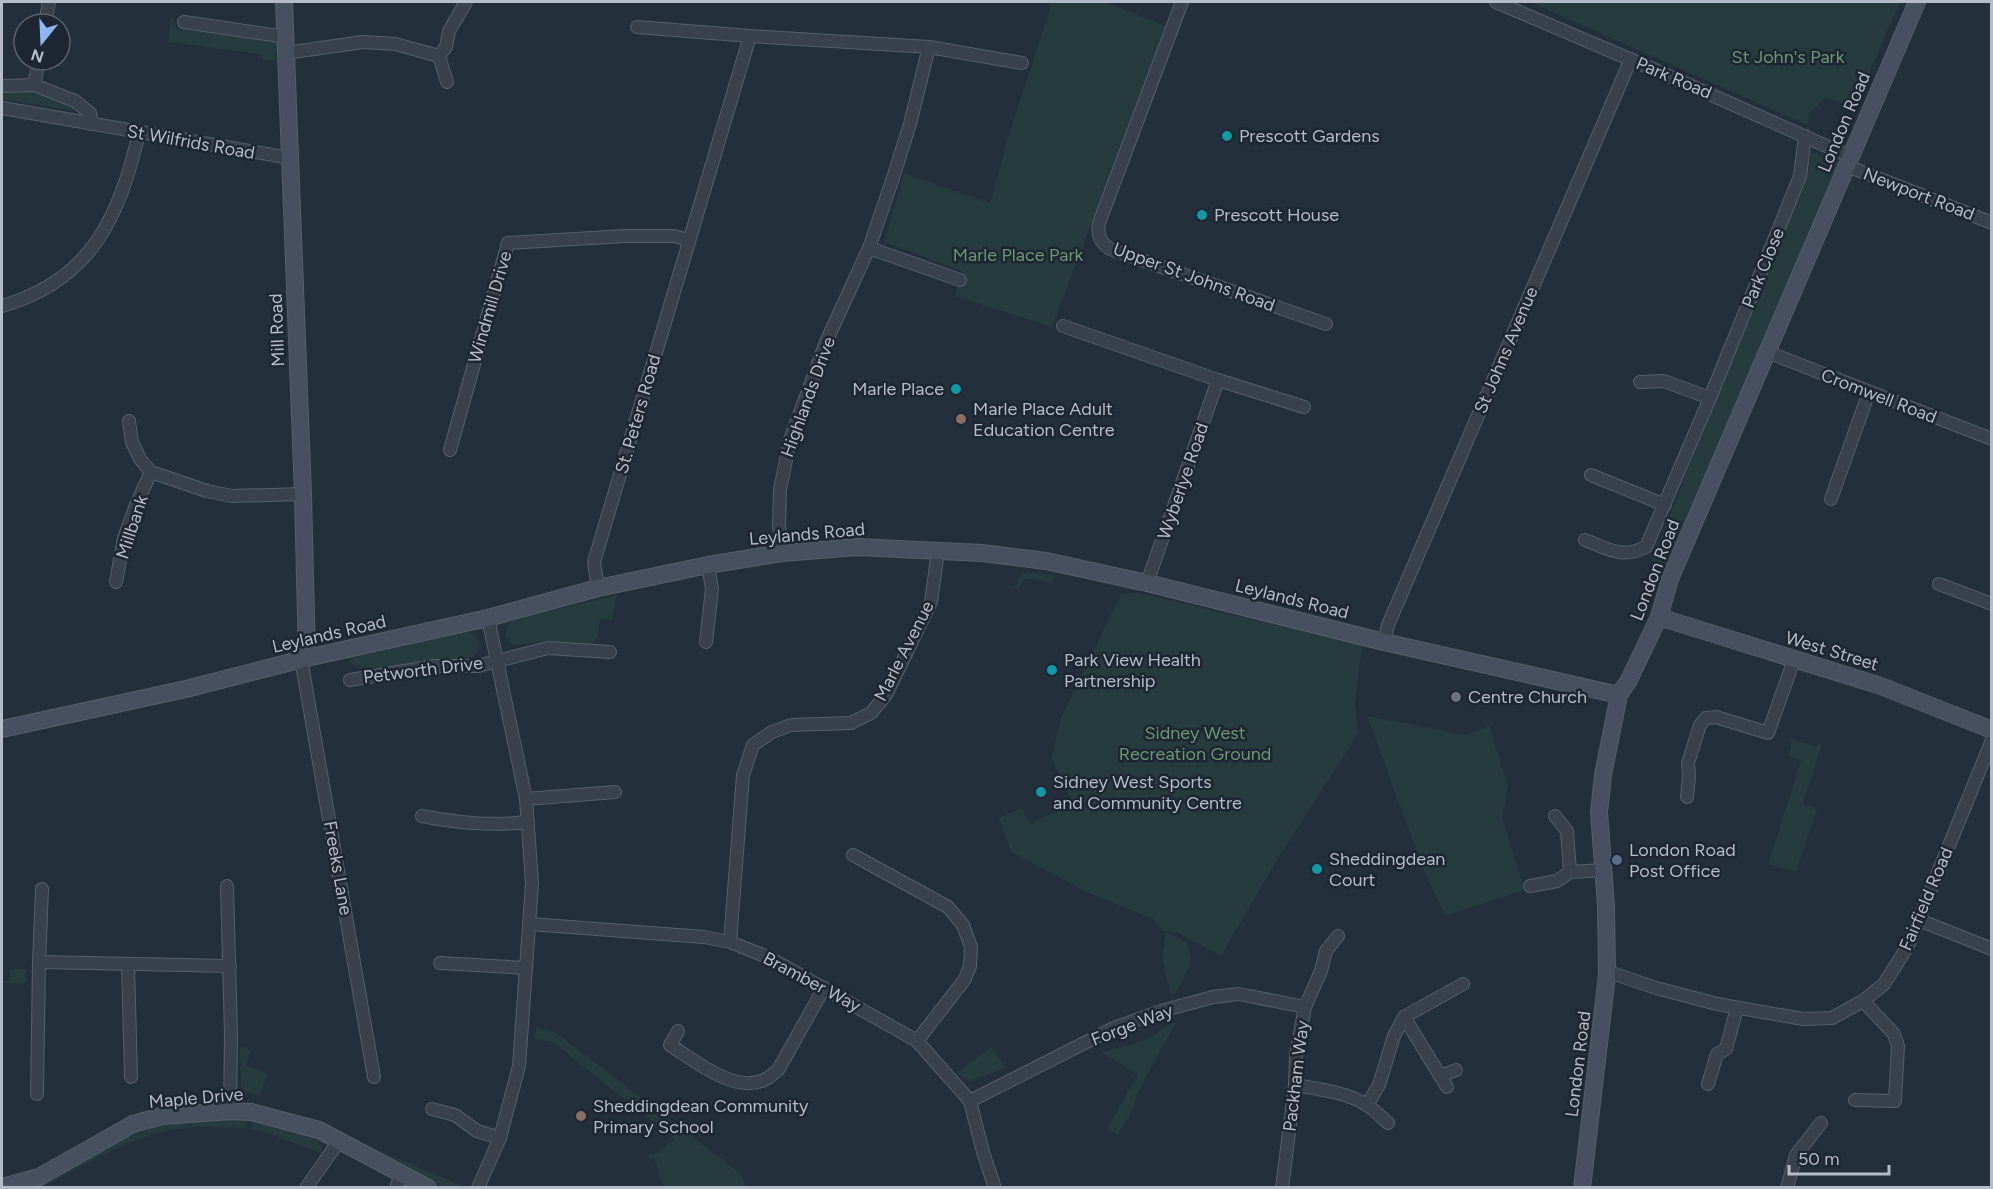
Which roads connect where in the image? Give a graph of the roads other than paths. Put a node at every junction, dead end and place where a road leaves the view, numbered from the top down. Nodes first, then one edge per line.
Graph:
1 (284, 2) edge
2 (466, 2) edge
3 (1182, 2) edge
4 (1496, 2) edge
5 (1917, 2) edge
6 (184, 22) dead end
7 (637, 27) dead end
8 (750, 36) junction
9 (286, 45) junction
10 (929, 47) junction
11 (439, 56) junction
12 (1630, 60) junction
13 (1022, 63) dead end
14 (37, 72) edge
15 (447, 82) dead end
16 (34, 85) junction
17 (2, 86) edge
18 (2, 108) edge
19 (92, 124) junction
20 (139, 133) junction
21 (1805, 136) junction
22 (290, 158) junction
23 (1849, 162) junction
24 (1992, 223) edge
25 (688, 240) junction
26 (868, 248) junction
27 (960, 280) dead end
28 (2, 306) edge
29 (1326, 324) dead end
30 (1063, 326) dead end
31 (1767, 352) junction
32 (1218, 380) junction
33 (1640, 382) dead end
34 (1869, 392) junction
35 (1710, 398) junction
36 (1304, 407) dead end
37 (129, 421) dead end
38 (1992, 439) edge
39 (450, 450) dead end
40 (151, 472) junction
41 (1591, 475) dead end
42 (303, 494) junction
43 (1831, 499) dead end
44 (1665, 505) junction
45 (1585, 540) dead end
46 (938, 551) junction
47 (782, 553) junction
48 (708, 565) junction
49 (116, 582) dead end
50 (1147, 583) junction
51 (1939, 584) dead end
52 (598, 588) junction
53 (1992, 604) edge
54 (1659, 617) junction
55 (488, 618) junction
56 (706, 642) dead end
57 (1384, 642) junction
58 (610, 652) dead end
59 (304, 658) junction
60 (496, 660) junction
61 (1794, 660) junction
62 (350, 680) dead end
63 (1619, 695) junction
64 (2, 729) edge
65 (1992, 730) edge
66 (1992, 740) edge
67 (615, 792) dead end
68 (1687, 797) dead end
69 (526, 799) junction
70 (422, 816) dead end
71 (1555, 816) dead end
72 (528, 822) junction
73 (853, 855) dead end
74 (1604, 870) junction
75 (1570, 872) junction
76 (227, 886) dead end
77 (1530, 886) dead end
78 (42, 889) dead end
79 (1919, 920) junction
80 (530, 924) junction
81 (1338, 936) dead end
82 (730, 942) junction
83 (1992, 950) edge
84 (39, 962) junction
85 (440, 963) dead end
86 (128, 964) junction
87 (230, 966) junction
88 (526, 968) junction
89 (1607, 975) junction
90 (1463, 984) dead end
91 (824, 988) junction
92 (1863, 1001) junction
93 (1305, 1007) junction
94 (1737, 1008) junction
95 (1404, 1017) junction
96 (678, 1031) dead end
97 (917, 1041) junction
98 (1456, 1070) dead end
99 (1440, 1076) junction
100 (130, 1077) dead end
101 (374, 1077) dead end
102 (1708, 1084) dead end
103 (1295, 1085) junction
104 (1447, 1087) dead end
105 (37, 1094) dead end
106 (1856, 1100) dead end
107 (970, 1101) junction
108 (1367, 1105) junction
109 (432, 1109) dead end
110 (230, 1111) junction
111 (1388, 1123) dead end
112 (1821, 1124) dead end
113 (500, 1138) junction
114 (339, 1141) junction
115 (398, 1181) edge
116 (7, 1187) edge
117 (306, 1188) edge
118 (428, 1188) edge
119 (478, 1188) edge
120 (995, 1188) edge
121 (1282, 1188) edge
122 (1582, 1188) edge
123 (1787, 1188) edge

1 - 9 street, Mill Road
2 - 11 street
3 - 29 street, Upper St Johns Road
4 - 12 street, Park Road
5 - 23 street, London Road
6 - 9 street
7 - 8 street
8 - 10 street
8 - 25 street, St. Peters Road
9 - 11 street
9 - 22 street, Mill Road
10 - 13 street
10 - 26 street, Highlands Drive
11 - 15 street
12 - 21 street, Park Road
12 - 57 street, St Johns Avenue
14 - 16 street
16 - 17 street
16 - 19 street
18 - 19 street, St Wilfrids Road
19 - 20 street, St Wilfrids Road
20 - 22 street, St Wilfrids Road
20 - 28 street
21 - 23 street, Park Road
21 - 35 street, Park Close
22 - 42 street, Mill Road
23 - 24 street, Newport Road
23 - 31 street, London Road
25 - 39 street, Windmill Drive
25 - 52 street, St. Peters Road
26 - 27 street
26 - 47 street, Highlands Drive
30 - 32 street
31 - 34 street, Cromwell Road
31 - 54 street, London Road
32 - 36 street
32 - 50 street, Wyberlye Road
33 - 35 street
34 - 38 street, Cromwell Road
34 - 43 street
35 - 44 street, Park Close
37 - 40 street, Millbank
40 - 42 street, Millbank
40 - 49 street, Millbank
41 - 44 street
42 - 59 street, Mill Road
44 - 45 street, Park Close
46 - 47 street, Leylands Road
46 - 50 street, Leylands Road
46 - 82 street, Marle Avenue
47 - 48 street, Leylands Road
48 - 52 street, Leylands Road
48 - 56 street
50 - 57 street, Leylands Road
51 - 53 street
52 - 55 street, Leylands Road
54 - 61 street, West Street
54 - 63 street, London Road
55 - 59 street, Leylands Road
55 - 60 street, Petworth Drive
57 - 63 street, Leylands Road
58 - 60 street, Petworth Drive
59 - 64 street, Leylands Road
59 - 101 street, Freeks Lane
60 - 62 street, Petworth Drive
60 - 69 street, Petworth Drive
61 - 65 street, West Street
61 - 68 street
63 - 74 street, London Road
66 - 79 street, Fairfield Road
67 - 69 street
69 - 72 street, Petworth Drive
70 - 72 street
71 - 75 street
72 - 80 street, Petworth Drive
73 - 97 street
74 - 75 street
74 - 89 street, London Road
75 - 77 street
76 - 87 street
78 - 84 street
79 - 83 street
79 - 92 street, Fairfield Road
80 - 82 street, Bramber Way
80 - 88 street, Petworth Drive
81 - 93 street, Packham Way
82 - 91 street, Bramber Way
84 - 86 street
84 - 105 street
85 - 88 street
86 - 87 street
86 - 100 street
87 - 110 street
88 - 113 street, Petworth Drive
89 - 94 street, Fairfield Road
89 - 122 street, London Road
90 - 95 street
91 - 96 street
91 - 97 street, Bramber Way
92 - 94 street, Fairfield Road
92 - 106 street
93 - 103 street, Packham Way
93 - 107 street, Forge Way
94 - 102 street
95 - 99 street
95 - 108 street
97 - 107 street, Bramber Way
98 - 99 street
99 - 104 street
103 - 108 street
103 - 121 street, Packham Way
107 - 120 street, Bramber Way
108 - 111 street
109 - 113 street
110 - 114 street, Maple Drive
110 - 116 street, Maple Drive
112 - 123 street
113 - 119 street, Petworth Drive
114 - 115 street, Maple Drive
114 - 117 street
115 - 118 street, Maple Drive

